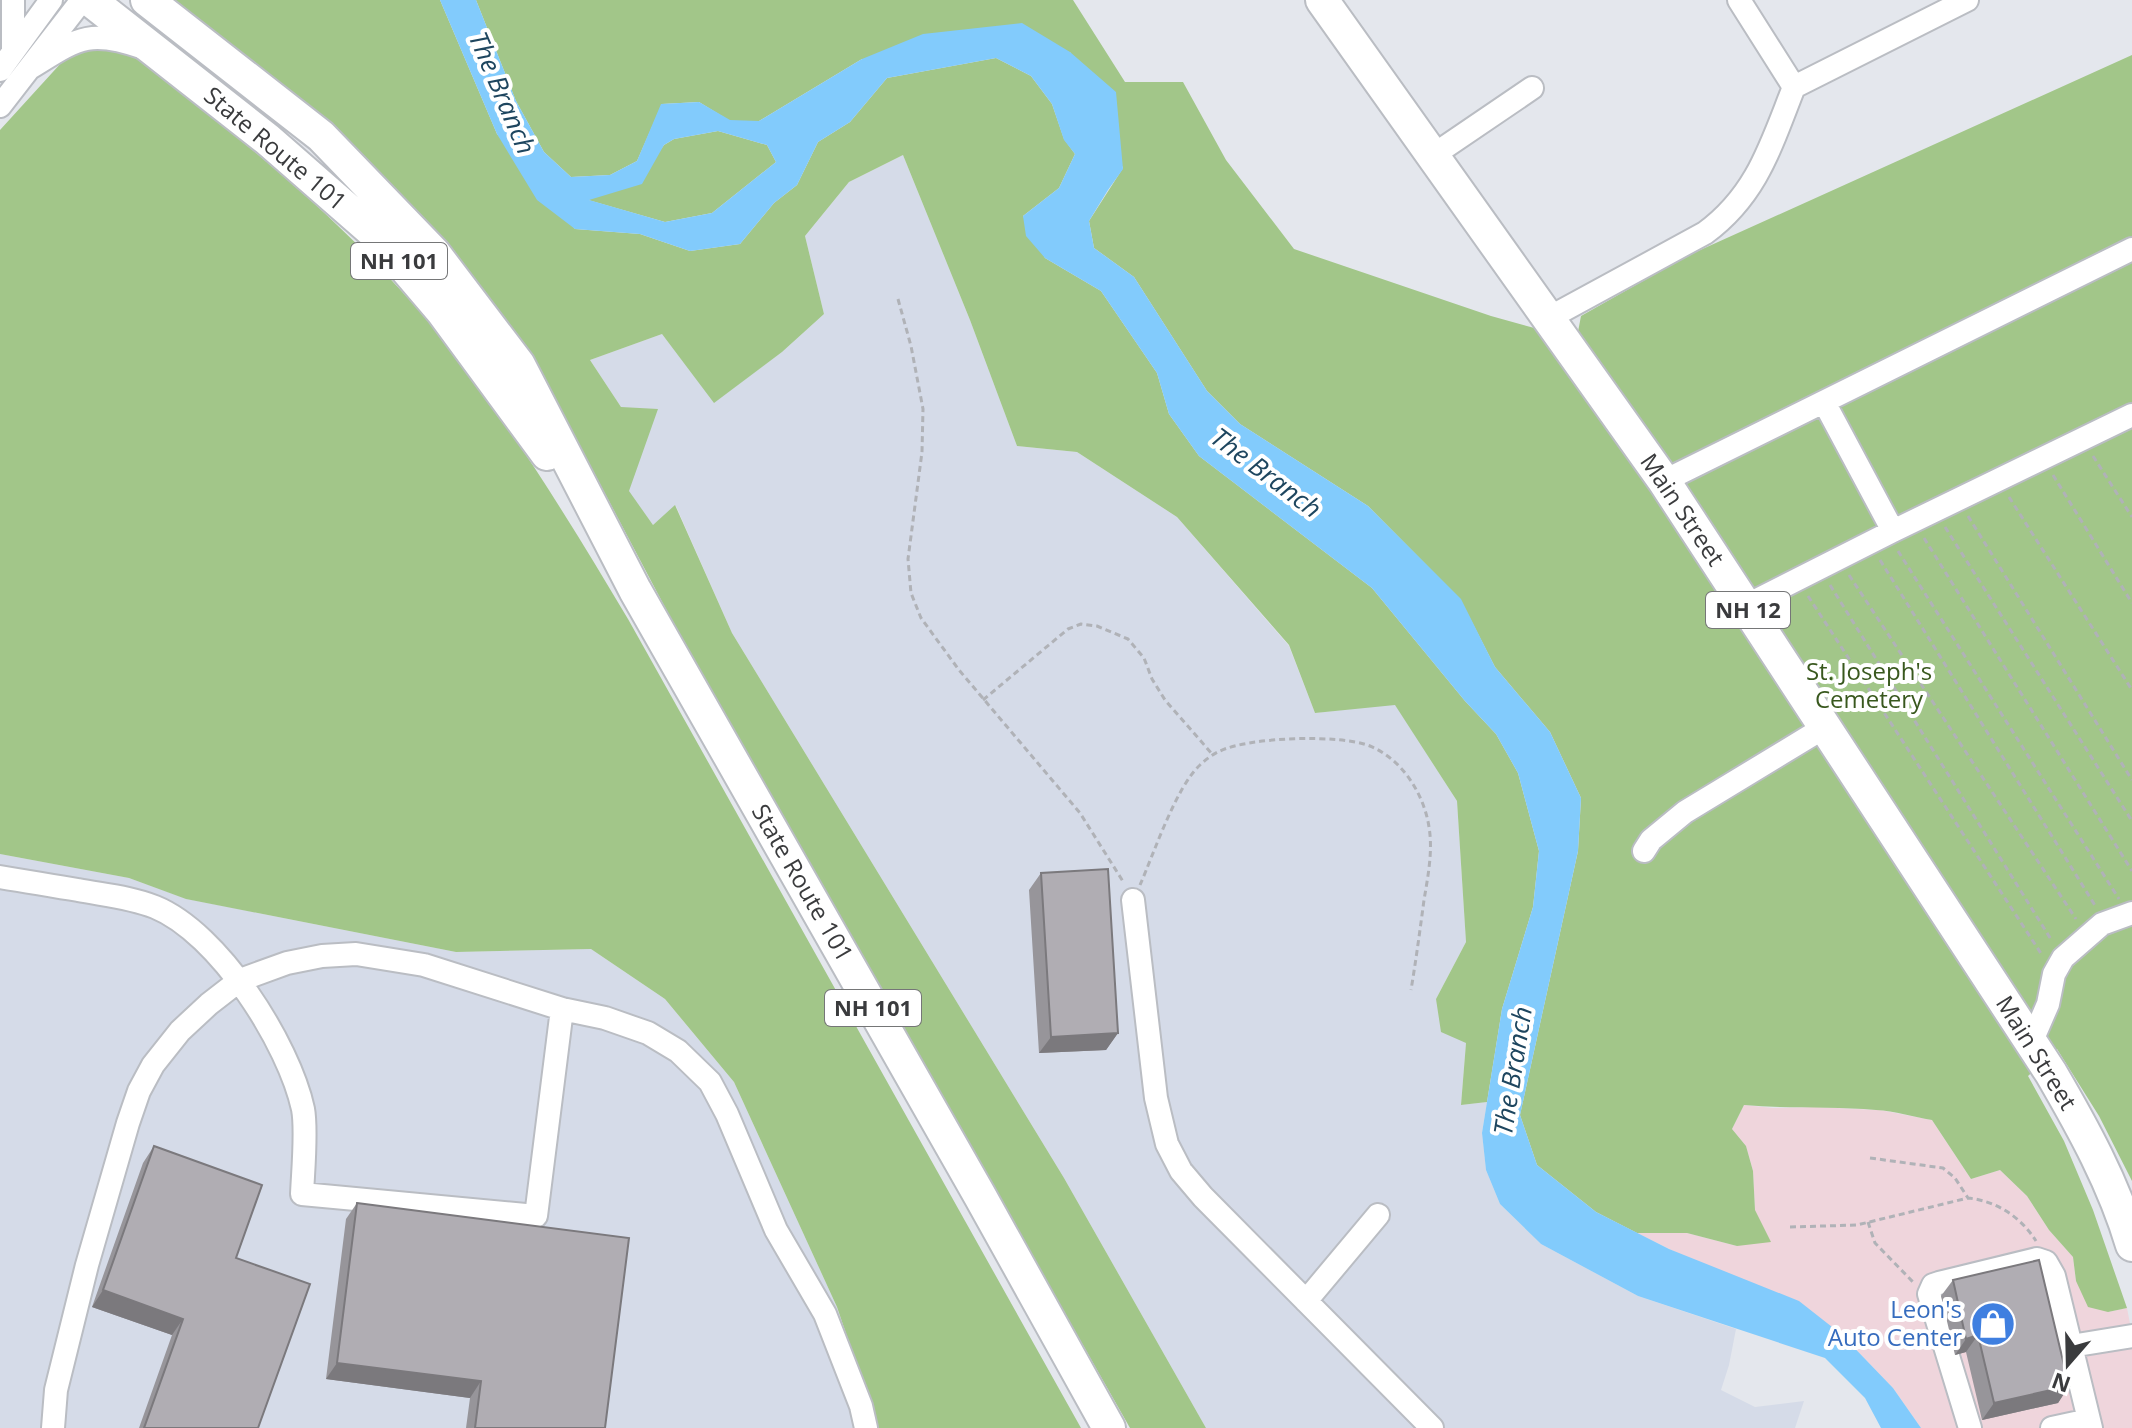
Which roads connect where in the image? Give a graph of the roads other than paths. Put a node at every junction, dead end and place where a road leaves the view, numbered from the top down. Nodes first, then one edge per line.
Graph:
1 (13, 0) edge
2 (51, 0) edge
3 (82, 0) edge
4 (90, 0) edge
5 (147, 0) edge
6 (1322, 0) edge
7 (1739, 0) edge
8 (1967, 0) edge
9 (7, 61) edge
10 (171, 64) junction
11 (30, 68) junction
12 (1794, 87) junction
13 (1532, 88) dead end
14 (0, 106) edge
15 (1432, 156) junction
16 (2132, 249) edge
17 (1547, 319) junction
18 (1824, 402) junction
19 (2132, 415) edge
20 (1664, 481) junction
21 (1891, 532) junction
22 (635, 590) junction
23 (1745, 606) junction
24 (1825, 727) junction
25 (1644, 851) dead end
26 (0, 877) edge
27 (1133, 900) road end
28 (2130, 913) edge
29 (240, 980) junction
30 (562, 1009) junction
31 (2031, 1043) junction
32 (1378, 1215) dead end
33 (2130, 1230) edge
34 (1306, 1301) junction
35 (2132, 1336) edge
36 (2071, 1346) junction
37 (2090, 1424) edge
38 (53, 1428) edge
39 (866, 1428) edge
40 (1109, 1428) edge
41 (1432, 1428) edge
42 (1970, 1428) edge
43 (2052, 1428) edge

1 - 9 street
2 - 9 street
3 - 11 street
4 - 10 highway, State Route 101 / NH 101
5 - 22 highway, State Route 101 / NH 101
6 - 15 highway, Main Street / NH 12
7 - 12 street
8 - 12 street
10 - 11 street
10 - 22 highway, State Route 101 / NH 101
11 - 14 street
12 - 17 street
13 - 15 street
15 - 17 highway, Main Street / NH 12
16 - 18 street
17 - 20 highway, Main Street / NH 12
18 - 20 street
18 - 21 street
19 - 21 street
20 - 23 highway, Main Street / NH 12
21 - 23 street
22 - 40 highway, State Route 101 / NH 101
23 - 24 highway, Main Street / NH 12
24 - 25 street
24 - 31 highway, Main Street / NH 12
26 - 29 street
27 - 34 street
28 - 31 street
29 - 30 street
29 - 30 street
29 - 38 street
30 - 39 street
31 - 33 highway, Main Street / NH 12
32 - 34 street
34 - 41 street
35 - 36 street
36 - 37 street
36 - 42 street
37 - 43 street

